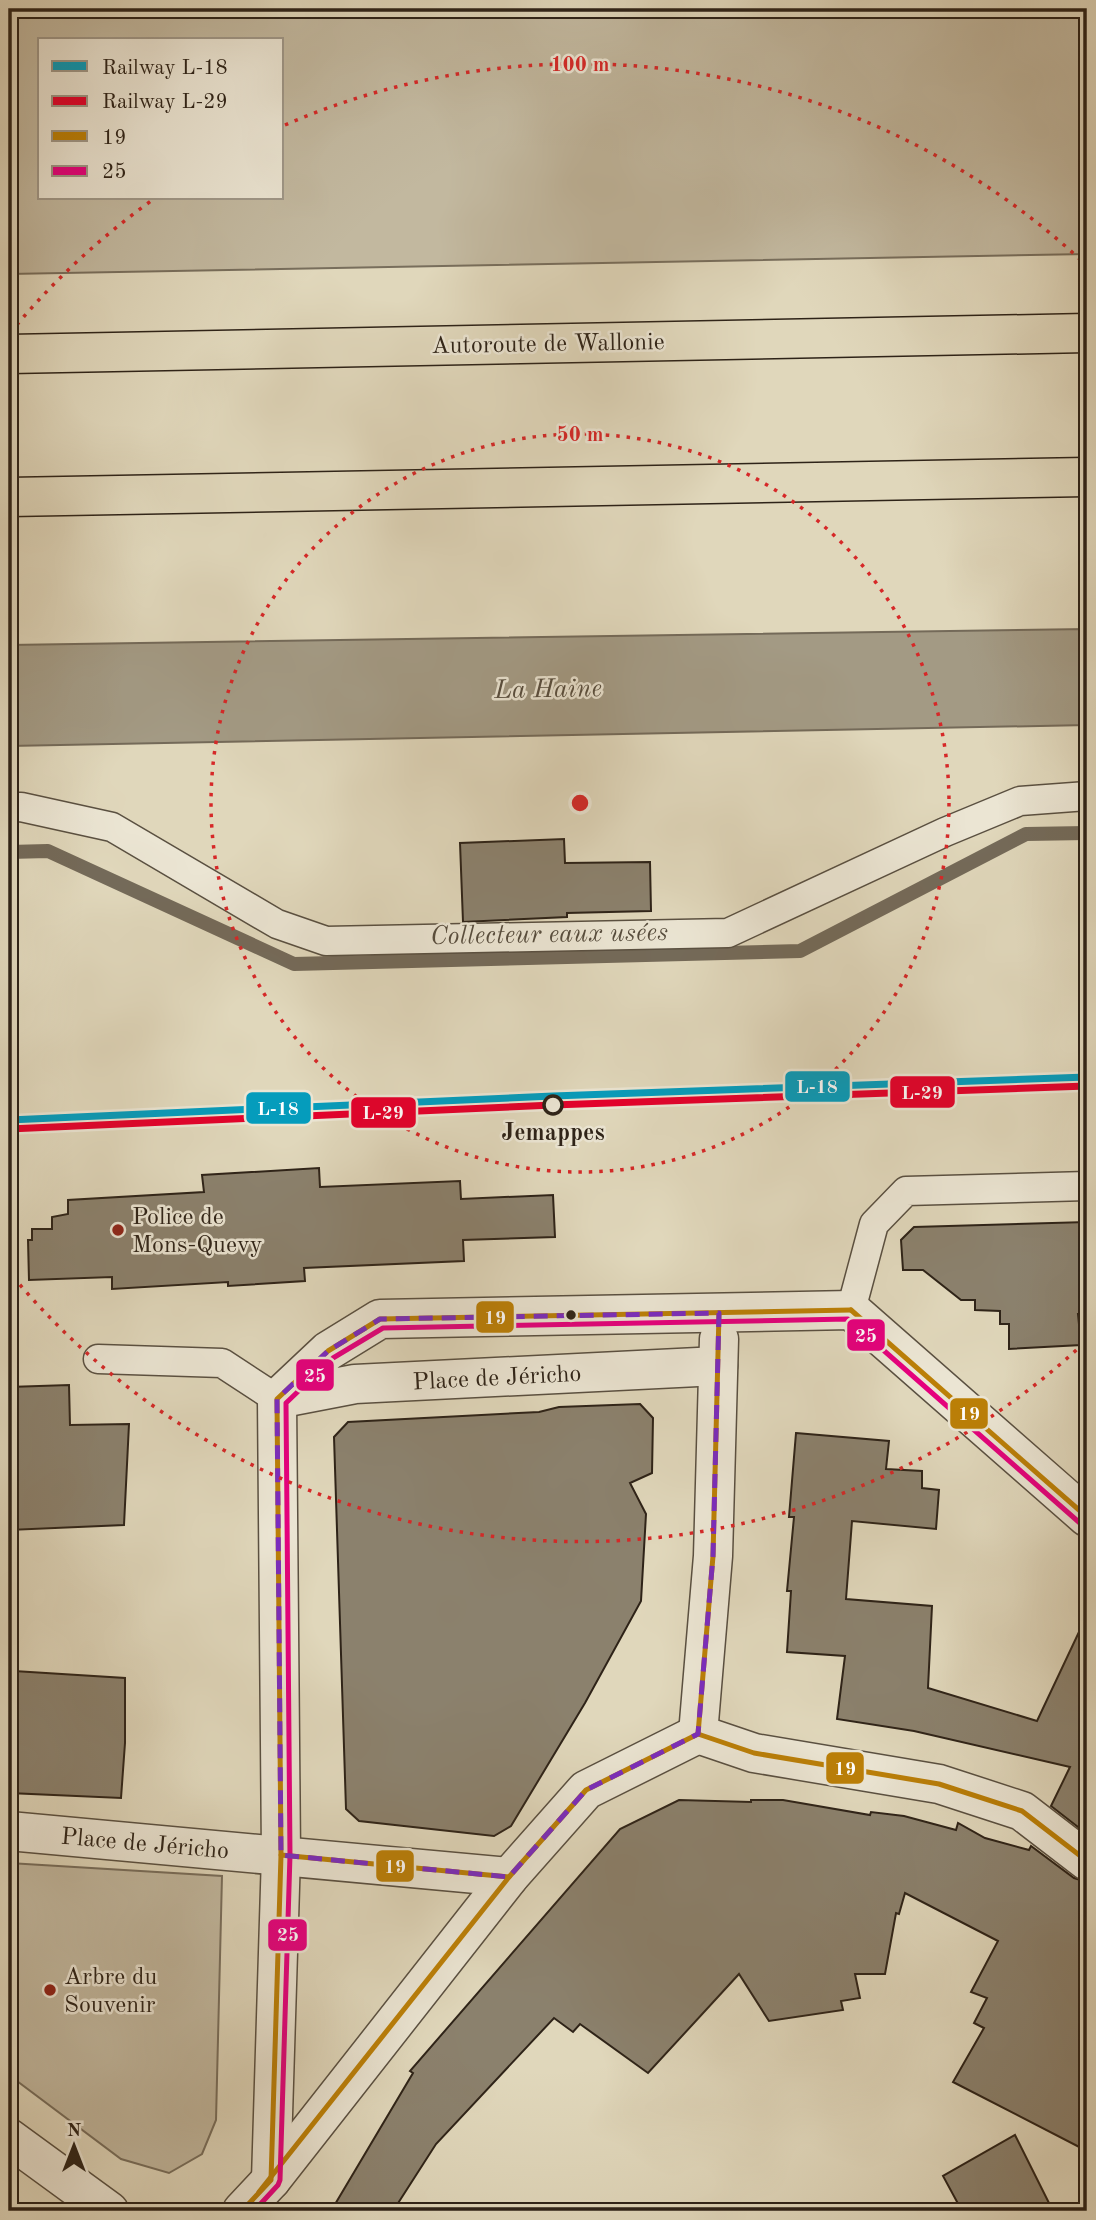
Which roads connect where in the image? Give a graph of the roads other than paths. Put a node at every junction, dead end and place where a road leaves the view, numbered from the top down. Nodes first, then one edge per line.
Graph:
1 (1087, 333) edge
2 (9, 354) edge
3 (1087, 477) edge
4 (9, 497) edge
5 (1087, 796) edge
6 (9, 808) edge
7 (1087, 1186) edge
8 (851, 1310) junction
9 (719, 1313) junction
10 (98, 1359) dead end
11 (718, 1366) junction
12 (277, 1399) junction
13 (1087, 1517) edge
14 (698, 1734) junction
15 (9, 1831) edge
16 (281, 1855) junction
17 (1087, 1861) edge
18 (509, 1877) junction
19 (9, 2138) edge
20 (271, 2180) junction
21 (109, 2211) edge
22 (242, 2211) edge

1 - 2 highway, Autoroute de Wallonie
3 - 4 highway
5 - 6 lane
7 - 8 lane
8 - 9 street
8 - 13 street
9 - 11 street
9 - 12 street
10 - 12 lane
11 - 12 street, Place de Jéricho
11 - 14 street
12 - 16 street
14 - 17 street
14 - 18 street
15 - 16 street, Place de Jéricho
16 - 18 street, Place de Jéricho
16 - 20 street
18 - 20 street
19 - 21 street
20 - 22 street

